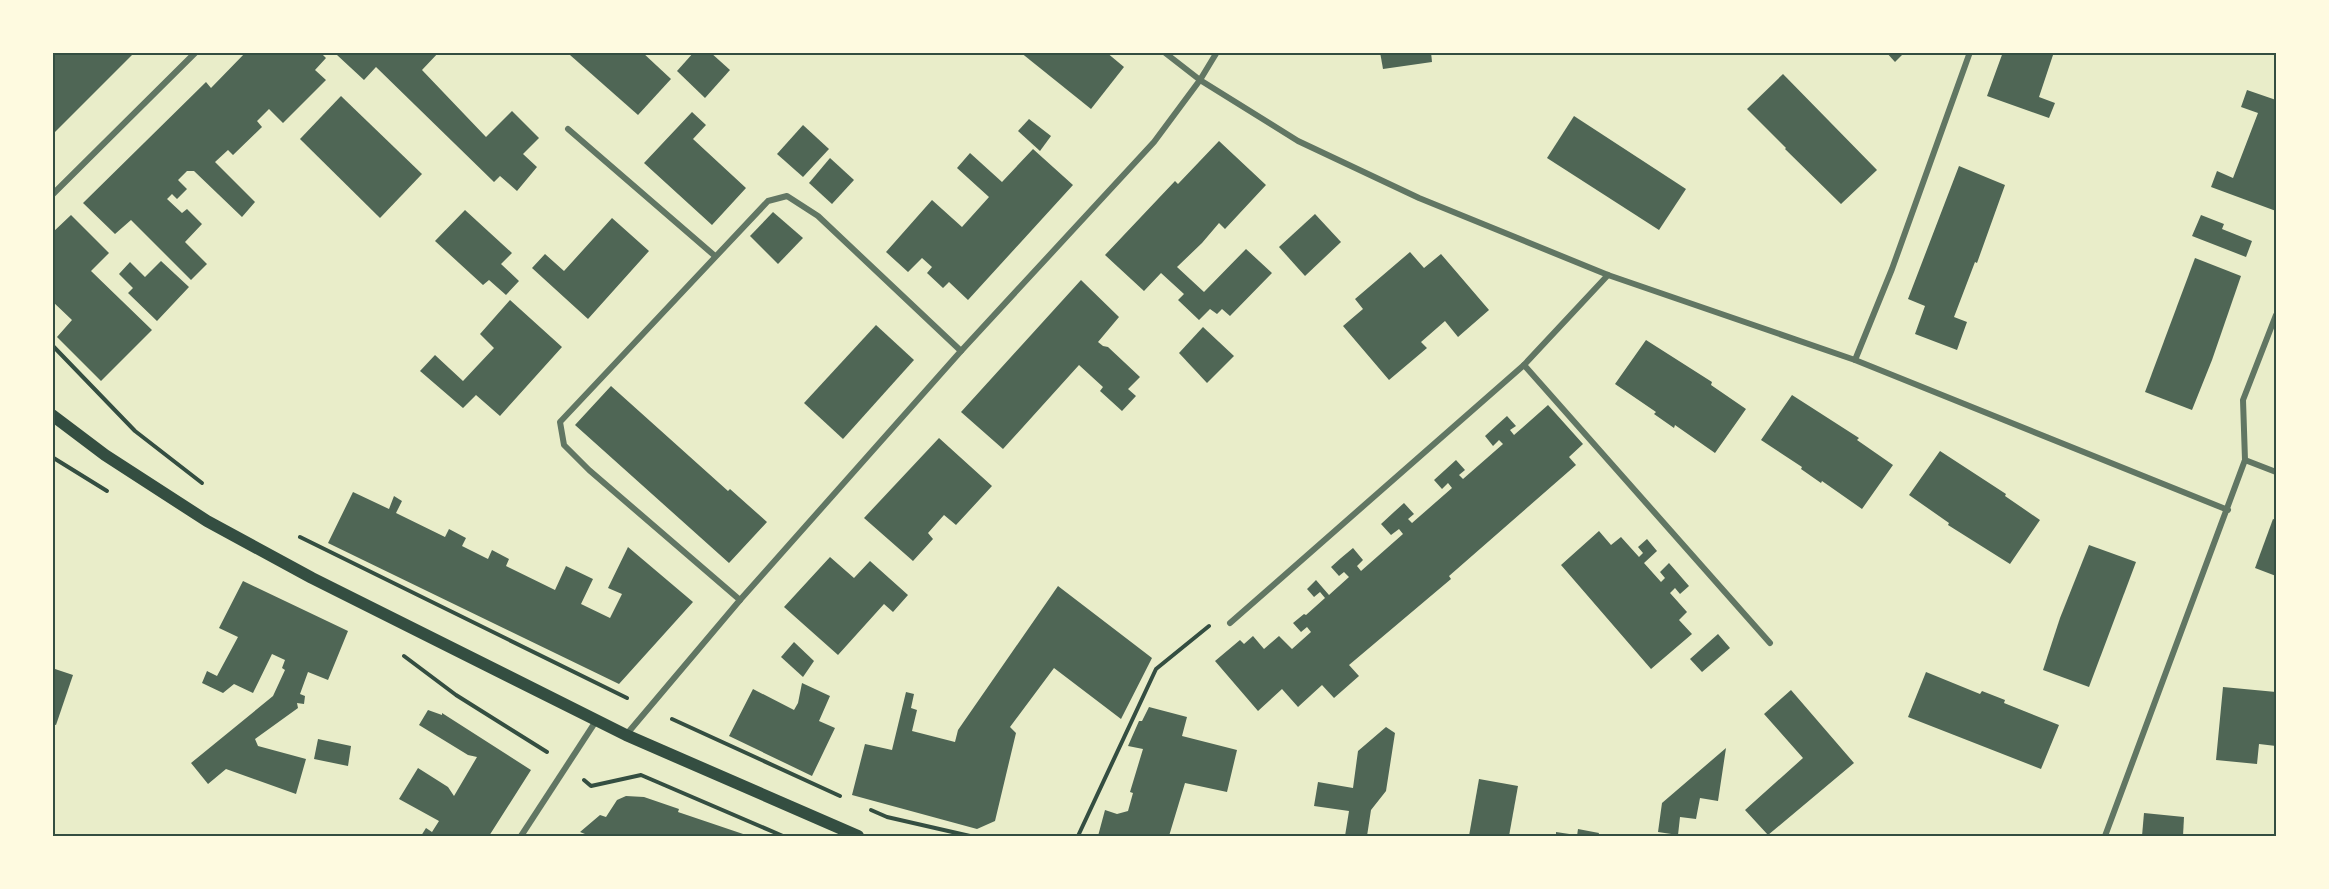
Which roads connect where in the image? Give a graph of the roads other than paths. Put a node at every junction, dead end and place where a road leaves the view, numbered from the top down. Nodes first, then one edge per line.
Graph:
1 (196, 52) edge
2 (1164, 52) edge
3 (1217, 52) edge
4 (1970, 52) edge
5 (1200, 80) junction
6 (568, 129) dead end
7 (52, 195) edge
8 (715, 255) junction
9 (1608, 275) junction
10 (2277, 315) edge
11 (961, 351) junction
12 (1855, 360) junction
13 (1524, 365) junction
14 (52, 415) edge
15 (2245, 460) junction
16 (2277, 472) edge
17 (2228, 510) junction
18 (740, 600) junction
19 (1230, 623) road end
20 (1770, 643) dead end
21 (596, 721) junction
22 (626, 735) junction
23 (521, 837) edge
24 (858, 837) edge
25 (2105, 837) edge

1 - 7 street
2 - 5 street
3 - 5 street
4 - 12 street
5 - 9 street
5 - 11 street
6 - 8 street
8 - 11 street
8 - 18 street
9 - 12 street
9 - 13 street
10 - 15 street
11 - 18 street
12 - 17 street
13 - 19 street
13 - 20 street
14 - 21 main road
15 - 16 street
15 - 17 street
17 - 25 street
18 - 22 street
21 - 22 main road
21 - 23 street
22 - 24 main road

